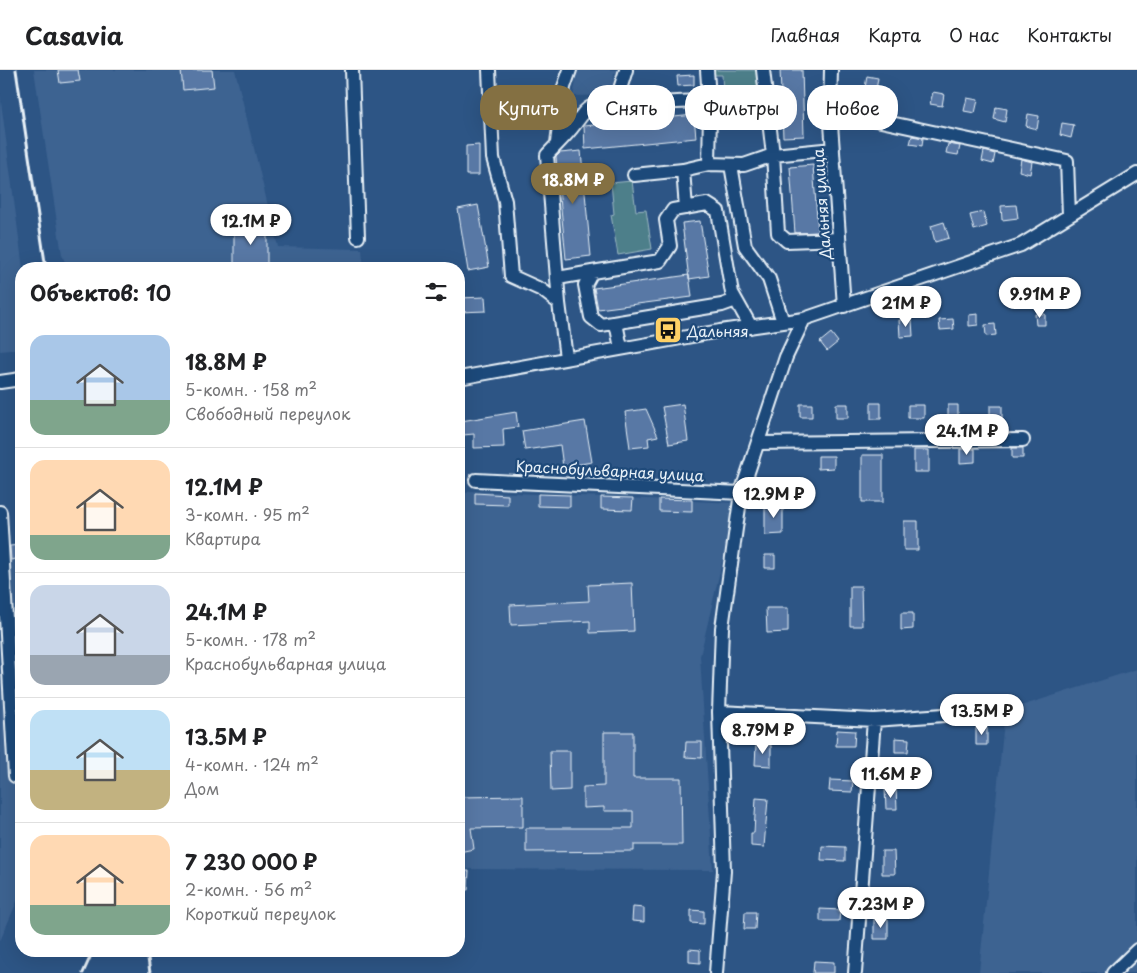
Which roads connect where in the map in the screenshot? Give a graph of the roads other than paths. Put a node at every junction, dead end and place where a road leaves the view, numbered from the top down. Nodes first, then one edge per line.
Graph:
1 (352, 70) edge
2 (489, 70) edge
3 (570, 70) edge
4 (626, 70) edge
5 (707, 70) edge
6 (763, 70) edge
7 (831, 70) edge
8 (621, 85) edge
9 (708, 85) edge
10 (831, 85) edge
11 (587, 108) edge
12 (898, 125) edge
13 (710, 130) edge
14 (832, 130) edge
15 (557, 143) junction
16 (833, 149) junction
17 (773, 155) junction
18 (709, 164) junction
19 (731, 165) junction
20 (683, 170) junction
21 (1137, 174) edge
22 (634, 175) dead end
23 (686, 208) junction
24 (1069, 215) junction
25 (358, 237) dead end
26 (839, 239) junction
27 (592, 272) junction
28 (558, 278) junction
29 (736, 300) junction
30 (559, 302) junction
31 (844, 306) junction
32 (804, 319) junction
33 (783, 322) junction
34 (616, 323) junction
35 (751, 326) junction
36 (621, 348) junction
37 (566, 358) junction
38 (465, 377) edge
39 (15, 380) edge
40 (0, 382) edge
41 (1023, 440) dead end
42 (759, 443) junction
43 (476, 480) dead end
44 (742, 493) junction
45 (0, 512) edge
46 (4, 624) edge
47 (1000, 711) dead end
48 (719, 712) junction
49 (874, 720) junction
50 (15, 776) dead end
51 (1137, 950) edge
52 (716, 973) edge
53 (855, 973) edge
54 (1114, 973) edge

1 - 25 street
2 - 30 street
3 - 15 street
4 - 8 street
5 - 9 street
6 - 17 street
7 - 10 street, Дальняя улица
11 - 15 street
12 - 24 street
13 - 18 street
14 - 16 street, Дальняя улица
15 - 28 street
16 - 17 street
16 - 26 street, Дальняя улица
17 - 19 street
17 - 26 street
18 - 19 street
18 - 20 street
19 - 33 street
20 - 22 street
20 - 23 street
21 - 24 street
23 - 27 street
23 - 29 street
24 - 31 street
26 - 31 street, Дальняя улица
27 - 28 street
27 - 34 street
28 - 30 street
29 - 34 street
29 - 35 street
30 - 37 street
31 - 32 street
32 - 33 street
32 - 42 street
33 - 35 street
34 - 36 street
35 - 36 street
36 - 37 street
37 - 38 street
39 - 40 street
41 - 42 street
42 - 44 street
43 - 44 street, Краснобульварная улица
44 - 48 street
45 - 46 street
46 - 50 street
47 - 49 street
48 - 49 street
48 - 52 street
49 - 53 street
51 - 54 street

